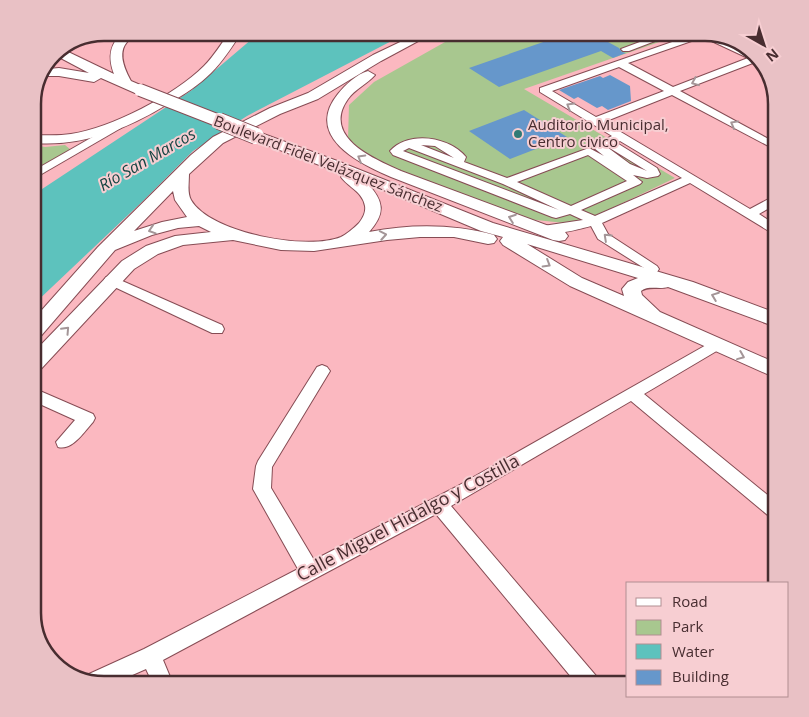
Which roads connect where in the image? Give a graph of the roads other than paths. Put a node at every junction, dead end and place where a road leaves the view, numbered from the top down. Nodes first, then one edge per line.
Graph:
1 (121, 41) edge
2 (229, 41) edge
3 (410, 41) edge
4 (428, 41) edge
5 (646, 41) edge
6 (681, 41) edge
7 (626, 48) dead end
8 (65, 55) edge
9 (620, 63) junction
10 (739, 65) edge
11 (50, 73) edge
12 (368, 75) junction
13 (125, 83) junction
14 (673, 91) junction
15 (596, 122) junction
16 (118, 126) junction
17 (256, 128) junction
18 (621, 136) junction
19 (41, 139) edge
20 (608, 142) dead end
21 (768, 143) edge
22 (335, 165) junction
23 (41, 171) edge
24 (181, 173) junction
25 (692, 178) junction
26 (507, 182) junction
27 (768, 204) edge
28 (572, 210) junction
29 (751, 214) junction
30 (200, 221) junction
31 (595, 221) junction
32 (768, 225) edge
33 (491, 229) junction
34 (542, 230) junction
35 (234, 235) junction
36 (335, 244) junction
37 (522, 249) junction
38 (104, 251) junction
39 (652, 269) junction
40 (112, 280) junction
41 (669, 281) junction
42 (654, 317) junction
43 (768, 317) edge
44 (41, 323) edge
45 (217, 329) dead end
46 (715, 345) junction
47 (41, 356) edge
48 (768, 368) edge
49 (322, 370) dead end
50 (632, 393) junction
51 (41, 398) edge
52 (64, 442) dead end
53 (438, 504) junction
54 (768, 505) edge
55 (310, 571) junction
56 (151, 656) junction
57 (107, 676) edge
58 (160, 676) edge
59 (583, 676) edge

1 - 13 main road
2 - 16 main road
3 - 17 main road
4 - 12 main road
5 - 7 street
6 - 9 street
8 - 13 main road, Boulevard Fidel Velázquez Sánchez
9 - 14 street
15 -> 9 street
10 -> 14 street
11 - 13 main road
12 - 17 main road
34 -> 12 main road
13 - 17 main road, Boulevard Fidel Velázquez Sánchez, bridge
14 - 15 street
21 -> 14 street
15 - 18 street
16 - 19 main road
16 - 23 street
17 - 22 main road, Boulevard Fidel Velázquez Sánchez
17 - 24 main road
18 - 20 street
18 - 25 street
22 - 33 main road, Boulevard Fidel Velázquez Sánchez
22 - 36 main road
24 - 30 main road
24 - 38 main road
25 - 29 street
25 - 31 street
26 - 28 street
26 - 28 street
26 - 28 street
27 - 29 street
28 - 31 street
29 - 32 street
30 - 35 main road
30 -> 38 main road
31 - 34 street
39 -> 31 street
33 - 37 main road, Boulevard Fidel Velázquez Sánchez
33 - 41 main road, Boulevard Fidel Velázquez Sánchez
34 - 39 main road
35 - 36 main road
35 - 40 main road
36 -> 37 main road
37 -> 42 main road, Boulevard Fidel Velázquez Sánchez
38 - 44 main road
39 - 41 main road
40 - 45 street
47 -> 40 main road
41 - 42 main road
43 -> 41 main road, Boulevard Fidel Velázquez Sánchez
42 - 46 main road, Boulevard Fidel Velázquez Sánchez
46 -> 48 main road, Boulevard Fidel Velázquez Sánchez
46 - 50 street, Calle Miguel Hidalgo y Costilla
49 - 55 street
50 - 53 street, Calle Miguel Hidalgo y Costilla
50 - 54 street
51 - 52 street
53 - 55 street, Calle Miguel Hidalgo y Costilla
53 - 59 street
55 - 56 street, Calle Miguel Hidalgo y Costilla
56 - 57 street, Calle Miguel Hidalgo y Costilla
56 - 58 street

